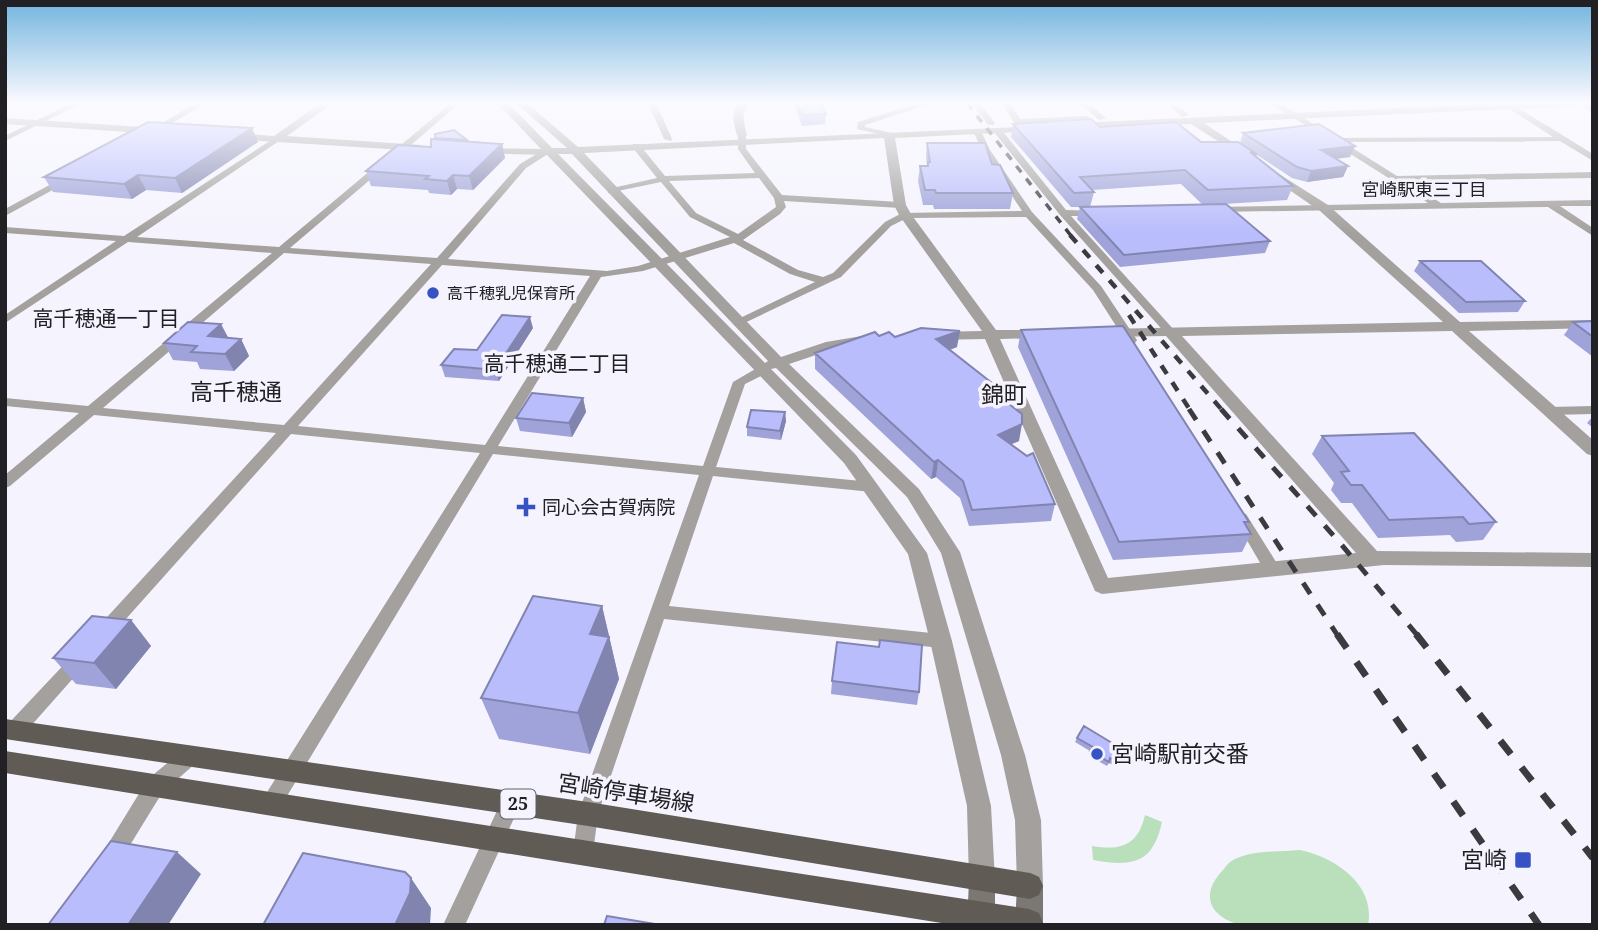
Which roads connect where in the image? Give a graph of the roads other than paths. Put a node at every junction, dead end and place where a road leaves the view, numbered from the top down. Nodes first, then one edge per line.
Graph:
1 (265, 146) edge
2 (406, 146) edge
3 (411, 146) edge
4 (544, 146) edge
5 (578, 146) edge
6 (610, 146) edge
7 (636, 146) edge
8 (742, 146) edge
9 (891, 146) edge
10 (984, 146) edge
11 (1010, 146) edge
12 (1233, 146) edge
13 (1346, 146) edge
14 (1573, 146) edge
15 (571, 147) junction
16 (430, 148) edge
17 (465, 150) edge
18 (548, 150) junction
19 (1593, 158) edge
20 (761, 174) junction
21 (74, 175) edge
22 (1593, 175) edge
23 (1397, 178) junction
24 (662, 179) junction
25 (611, 191) junction
26 (779, 198) junction
27 (1549, 203) junction
28 (1593, 203) edge
29 (1441, 207) junction
30 (1324, 208) junction
31 (903, 210) junction
32 (1200, 211) edge
33 (1104, 212) edge
34 (5, 213) edge
35 (1063, 213) junction
36 (1029, 214) junction
37 (5, 230) edge
38 (1592, 232) edge
39 (737, 238) junction
40 (127, 239) junction
41 (279, 250) junction
42 (666, 260) junction
43 (438, 262) junction
44 (597, 274) junction
45 (824, 281) junction
46 (5, 320) edge
47 (738, 323) junction
48 (1593, 324) edge
49 (1457, 327) junction
50 (1127, 333) junction
51 (1171, 333) junction
52 (1059, 334) edge
53 (1086, 334) edge
54 (992, 335) junction
55 (925, 336) edge
56 (887, 337) edge
57 (1141, 357) edge
58 (778, 360) junction
59 (761, 371) junction
60 (5, 402) edge
61 (1593, 410) edge
62 (90, 411) junction
63 (1550, 411) junction
64 (288, 429) junction
65 (490, 449) junction
66 (1593, 450) edge
67 (709, 472) junction
68 (5, 483) edge
69 (872, 487) junction
70 (1236, 510) edge
71 (1372, 559) junction
72 (1593, 560) edge
73 (1272, 569) junction
74 (659, 612) junction
75 (941, 641) junction
76 (9, 733) edge
77 (190, 756) junction
78 (5, 762) edge
79 (291, 771) junction
80 (155, 786) junction
81 (511, 803) junction
82 (271, 804) junction
83 (588, 814) junction
84 (494, 838) junction
85 (583, 853) junction
86 (98, 878) edge
87 (982, 880) junction
88 (1030, 886) junction
89 (981, 920) edge
90 (1029, 924) edge
91 (454, 925) edge

1 - 40 street
2 - 41 street
3 - 16 street
4 - 18 street
5 - 15 street
6 - 15 street
7 - 24 street
8 - 20 street
9 - 31 street
10 - 36 street
11 - 35 street
12 - 30 street
13 - 23 street
14 - 19 street
15 - 18 street
15 - 25 street
17 - 18 street
18 - 42 street
18 - 43 street
20 - 24 street
20 - 26 street
21 - 34 street
22 - 23 street
23 - 29 street
24 - 25 street
24 - 39 street
25 - 42 street
26 - 31 street
26 - 39 street
27 - 28 street
27 - 29 street
27 - 38 street
29 - 30 street
30 - 32 street
30 - 49 street
31 - 36 street
31 - 45 street
31 - 54 street
33 - 35 street
35 - 51 street
36 - 50 street
37 - 40 street
39 - 42 street
39 - 45 street
40 - 41 street
40 - 46 street
41 - 43 street
41 - 62 street
42 - 44 street
42 - 47 street
42 - 59 street
43 - 44 street
43 - 64 street
44 - 65 street
45 - 47 street
47 - 58 street
48 - 49 street
49 - 51 street
49 - 63 street
50 - 51 street
50 - 53 street
50 - 57 street
51 - 71 street
52 - 54 street
54 - 55 street
54 - 73 street
56 - 58 street
58 - 59 street
58 - 88 street
59 - 67 street
59 - 69 street
60 - 62 street
61 - 63 street
62 - 64 street
62 - 68 street
63 - 66 street
64 - 65 street
64 - 76 street
65 - 67 street
65 - 79 street
67 - 69 street
67 - 74 street
69 - 75 street
70 - 73 street
71 - 72 street
71 - 73 street
74 - 75 street
74 - 83 street
75 - 87 street
76 - 77 main road, 宮崎停車場線 / 25
77 - 79 main road, 宮崎停車場線 / 25
77 - 80 street
78 - 80 main road, 25
79 - 81 main road, 宮崎停車場線 / 25
79 - 82 street
80 - 82 main road, 25
80 - 86 street
81 - 83 main road, 宮崎停車場線 / 25
81 - 84 street
82 - 84 main road, 25
83 - 85 street
83 - 87 main road, 宮崎停車場線 / 25
84 - 85 main road, 25
84 - 91 street
85 - 89 main road, 25
87 - 88 main road, 宮崎停車場線 / 25
87 - 89 main road
88 - 90 main road
89 - 90 main road, 25

